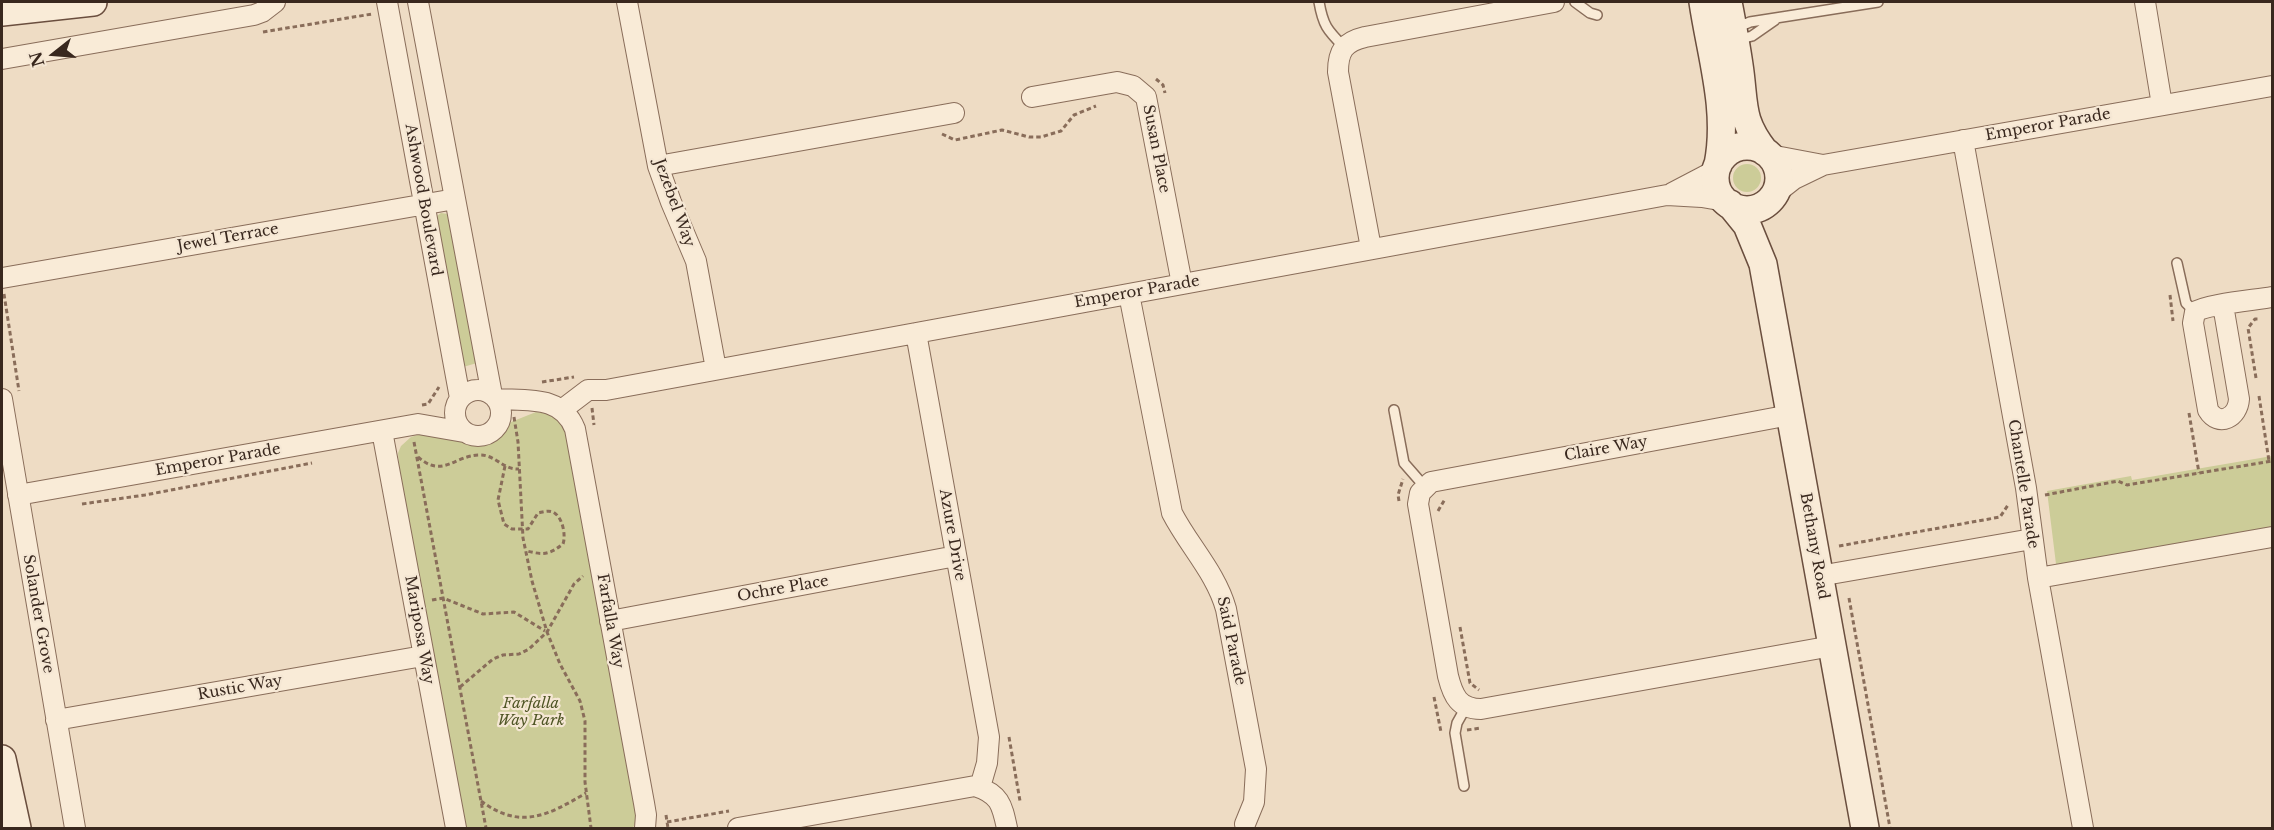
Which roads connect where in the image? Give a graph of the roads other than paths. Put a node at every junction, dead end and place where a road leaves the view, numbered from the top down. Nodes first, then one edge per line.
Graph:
1 (93, 2) edge
2 (275, 2) edge
3 (387, 2) edge
4 (418, 2) edge
5 (627, 2) edge
6 (1319, 2) edge
7 (1554, 2) edge
8 (1575, 2) edge
9 (1703, 2) edge
10 (1728, 2) edge
11 (1878, 2) edge
12 (2145, 2) edge
13 (1826, 6) edge
14 (2, 12) edge
15 (1597, 15) dead end
16 (1777, 19) junction
17 (1723, 37) junction
18 (1344, 47) junction
19 (2, 59) edge
20 (2272, 86) edge
21 (1032, 97) dead end
22 (2162, 105) junction
23 (954, 113) dead end
24 (1962, 140) junction
25 (1768, 154) junction
26 (1823, 165) junction
27 (658, 166) junction
28 (1717, 168) junction
29 (1667, 195) junction
30 (1773, 197) junction
31 (455, 200) junction
32 (1727, 203) junction
33 (424, 205) junction
34 (1371, 248) junction
35 (2177, 263) dead end
36 (1763, 264) junction
37 (2, 278) edge
38 (1182, 284) junction
39 (1129, 294) junction
40 (2272, 297) edge
41 (2223, 305) junction
42 (2195, 312) junction
43 (916, 333) junction
44 (716, 369) junction
45 (494, 397) junction
46 (2, 399) edge
47 (459, 400) junction
48 (538, 402) junction
49 (1394, 410) dead end
50 (567, 414) junction
51 (1790, 415) junction
52 (415, 419) junction
53 (495, 429) junction
54 (382, 431) junction
55 (464, 432) junction
56 (1425, 487) junction
57 (18, 495) junction
58 (2272, 537) edge
59 (2032, 539) junction
60 (956, 556) junction
61 (1819, 576) junction
62 (2038, 578) junction
63 (610, 621) junction
64 (1832, 646) junction
65 (423, 656) junction
66 (1466, 707) junction
67 (56, 720) junction
68 (2, 759) edge
69 (1464, 786) dead end
70 (986, 789) junction
71 (2, 794) edge
72 (1245, 824) dead end
73 (650, 827) edge
74 (4, 828) edge
75 (17, 828) edge
76 (75, 828) edge
77 (456, 828) edge
78 (738, 828) edge
79 (1006, 828) edge
80 (1865, 828) edge
81 (2083, 828) edge

1 - 14 street
2 - 19 street
3 - 33 street, Ashwood Boulevard
4 - 31 street, Ashwood Boulevard
5 - 27 street, Jezebel Way
6 - 18 lane
7 - 18 street
8 - 15 lane
9 - 17 street
10 - 17 street
11 - 13 lane
12 - 22 street
13 - 16 lane
16 - 17 lane
16 - 17 lane
17 - 25 street
17 - 28 street
18 - 34 street
20 - 22 street, Emperor Parade
21 - 38 street, Susan Place
22 - 24 street, Emperor Parade
23 - 27 street
24 - 26 street, Emperor Parade
24 - 59 street, Chantelle Parade
25 - 26 street, Emperor Parade
25 - 28 street
25 - 30 street
26 - 30 street, Emperor Parade
27 - 44 street, Jezebel Way
28 - 29 street, Emperor Parade
28 - 32 street
29 - 32 street, Emperor Parade
29 - 34 street, Emperor Parade
30 - 32 street
30 - 36 street, Bethany Road
31 - 33 street, Jewel Terrace
31 - 45 street, Ashwood Boulevard
32 - 36 street, Bethany Road
33 - 37 street, Jewel Terrace
33 - 47 street, Ashwood Boulevard
34 - 38 street, Emperor Parade
35 - 42 lane
36 - 51 street, Bethany Road
38 - 39 street, Emperor Parade
39 - 43 street, Emperor Parade
39 - 72 street, Said Parade
40 - 41 street
41 - 42 street
41 - 42 street
43 - 44 street, Emperor Parade
43 - 60 street, Azure Drive
44 - 50 street, Emperor Parade
45 - 47 street
45 - 48 street
45 - 53 street
46 - 57 street, Solander Grove
47 - 52 street, Emperor Parade
47 - 55 street
48 - 50 street
48 - 53 street
49 - 56 lane
50 - 63 street, Farfalla Way
51 - 56 street, Claire Way
51 - 61 street, Bethany Road
52 - 54 street, Emperor Parade
52 - 55 street, Emperor Parade
53 - 55 street
54 - 57 street, Emperor Parade
54 - 65 street, Mariposa Way
56 - 66 street
57 - 67 street, Solander Grove
58 - 62 street
59 - 61 street
59 - 62 street, Chantelle Parade
60 - 63 street, Ochre Place
60 - 70 street, Azure Drive
61 - 64 street, Bethany Road
62 - 81 street, Chantelle Parade
63 - 73 street, Farfalla Way
64 - 66 street
64 - 80 street, Bethany Road
65 - 67 street, Rustic Way
65 - 77 street, Mariposa Way
66 - 69 lane
67 - 76 street, Solander Grove
68 - 75 street
70 - 78 street
70 - 79 street
71 - 74 street

